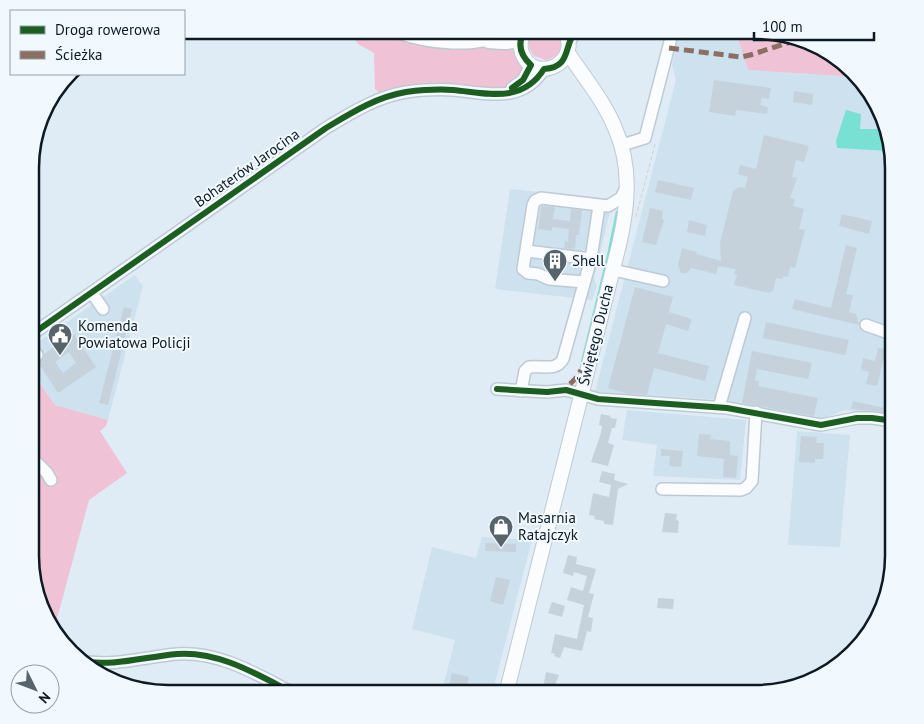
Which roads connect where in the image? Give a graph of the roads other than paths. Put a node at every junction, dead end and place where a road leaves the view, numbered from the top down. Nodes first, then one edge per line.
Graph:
1 (434, 39) edge
2 (474, 39) joint
3 (518, 39) edge
4 (521, 39) edge
5 (569, 39) edge
6 (671, 39) edge
7 (543, 67) junction
8 (597, 95) junction
9 (622, 145) junction
10 (627, 184) junction
11 (600, 206) junction
12 (526, 251) junction
13 (591, 259) junction
14 (613, 270) junction
15 (663, 281) dead end
16 (583, 284) junction
17 (92, 293) junction
18 (103, 309) dead end
19 (745, 318) dead end
20 (866, 325) dead end
21 (39, 329) edge
22 (885, 332) edge
23 (497, 389) dead end
24 (521, 391) junction
25 (581, 395) junction
26 (719, 407) junction
27 (756, 412) junction
28 (885, 420) edge
29 (39, 466) edge
30 (51, 480) dead end
31 (662, 489) dead end
32 (98, 664) edge
33 (277, 685) edge
34 (508, 685) edge

1 - 2 highway
2 - 3 highway
4 - 7 main road
5 - 7 main road
5 - 8 main road, Świętego Ducha
6 - 9 street
7 - 8 main road, Świętego Ducha
7 - 17 street, Bohaterów Jarocina
8 - 9 main road, Świętego Ducha
9 - 10 main road, Świętego Ducha
10 - 11 street
10 - 14 main road, Świętego Ducha
11 - 12 street
11 - 13 street
12 - 13 street
12 - 16 street
13 - 16 street
14 - 15 street
14 - 25 main road, Świętego Ducha
16 - 24 street
17 - 18 street
17 - 21 street, Bohaterów Jarocina
19 - 26 street
20 - 22 street
23 - 24 street
24 - 25 street
25 - 26 street
25 - 34 main road, Świętego Ducha
26 - 27 street
27 - 28 street
27 - 31 street
29 - 30 street
32 - 33 street

